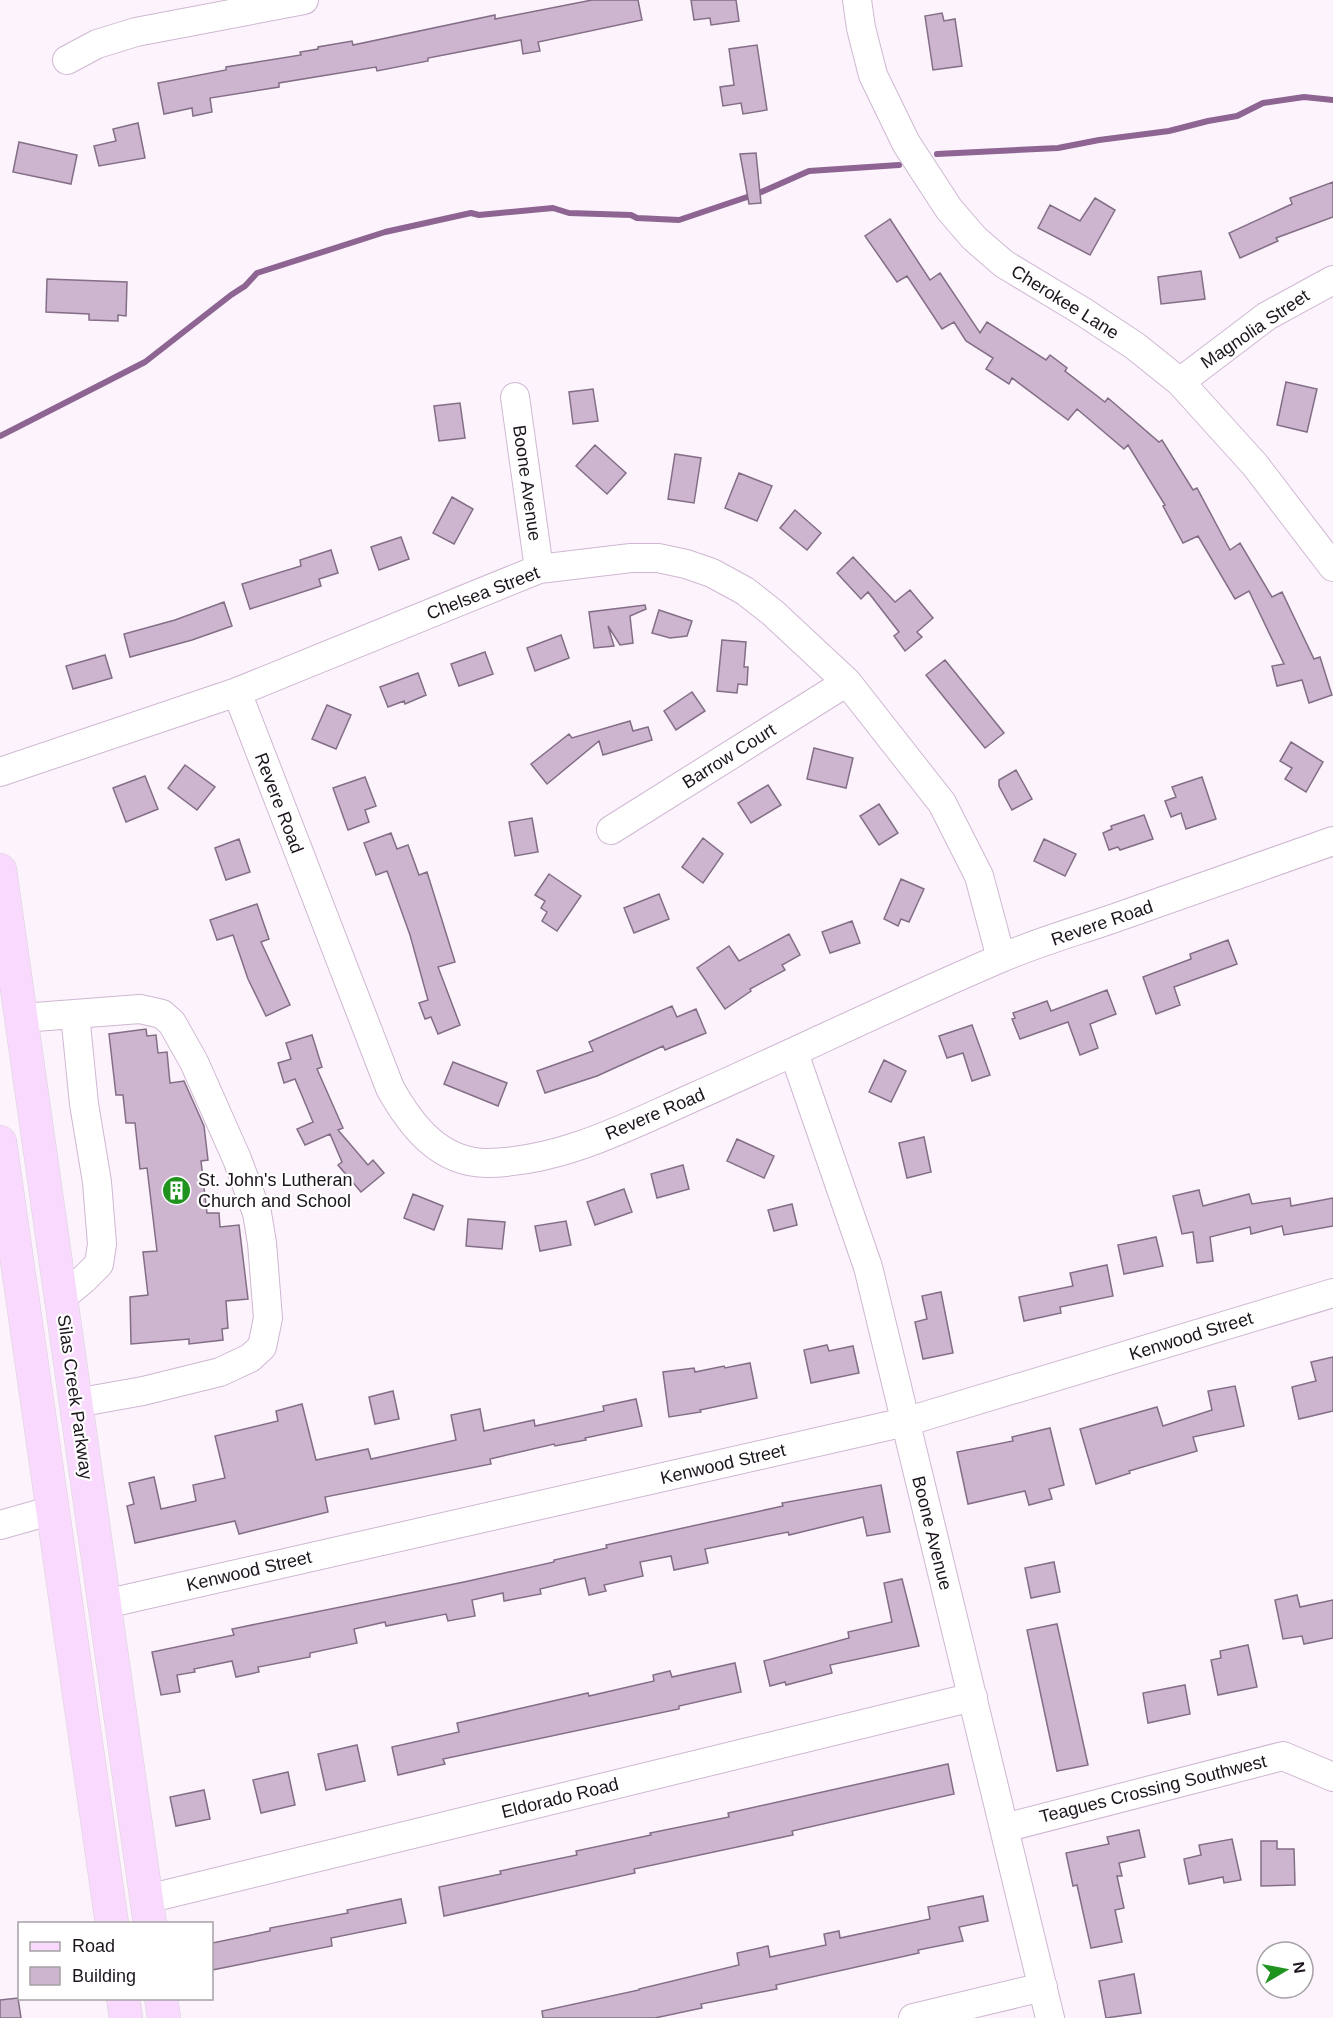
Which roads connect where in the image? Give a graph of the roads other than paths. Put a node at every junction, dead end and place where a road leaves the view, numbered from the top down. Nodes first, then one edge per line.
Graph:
1 (304, 0) edge
2 (857, 0) edge
3 (67, 60) dead end
4 (1333, 280) edge
5 (1180, 382) junction
6 (515, 397) dead end
7 (1333, 567) edge
8 (539, 569) junction
9 (847, 682) junction
10 (237, 692) junction
11 (0, 772) edge
12 (611, 830) dead end
13 (1333, 841) edge
14 (0, 870) edge
15 (1001, 958) junction
16 (75, 1014) junction
17 (22, 1018) junction
18 (794, 1053) junction
19 (0, 1142) edge
20 (7, 1235) edge
21 (1333, 1293) edge
22 (60, 1299) junction
23 (76, 1403) junction
24 (905, 1422) junction
25 (53, 1510) junction
26 (0, 1525) edge
27 (105, 1604) junction
28 (973, 1697) junction
29 (1333, 1778) edge
30 (1004, 1828) junction
31 (149, 1911) edge
32 (112, 1922) edge
33 (1043, 1987) junction
34 (123, 2000) edge
35 (161, 2000) edge
36 (126, 2018) edge
37 (164, 2018) edge
38 (913, 2018) edge
39 (1050, 2018) edge

1 - 3 street
2 - 5 street, Cherokee Lane
4 - 5 street, Magnolia Street
5 - 7 street, Cherokee Lane
6 - 8 street, Boone Avenue
8 - 9 street, Chelsea Street
8 - 10 street, Chelsea Street
9 - 12 street, Barrow Court
9 - 15 street, Chelsea Street
10 - 11 street, Chelsea Street
10 - 18 street, Revere Road
13 - 15 street, Revere Road
14 - 17 main road, Silas Creek Parkway
15 - 18 street, Revere Road
16 - 17 street
16 - 22 street
16 - 23 street
17 - 22 main road, Silas Creek Parkway
18 - 24 street, Boone Avenue
19 - 20 main road, Silas Creek Parkway
20 - 25 main road, Silas Creek Parkway
21 - 24 street, Kenwood Street
22 - 23 main road, Silas Creek Parkway
23 - 27 main road, Silas Creek Parkway
24 - 27 street, Kenwood Street
24 - 28 street, Boone Avenue
25 - 26 street
25 - 32 main road, Silas Creek Parkway
27 - 31 main road, Silas Creek Parkway
28 - 30 street, Boone Avenue
28 - 31 street, Eldorado Road
29 - 30 street, Teagues Crossing Southwest
30 - 33 street, Boone Avenue
33 - 38 street
33 - 39 street, Boone Avenue
34 - 36 main road
35 - 37 main road

